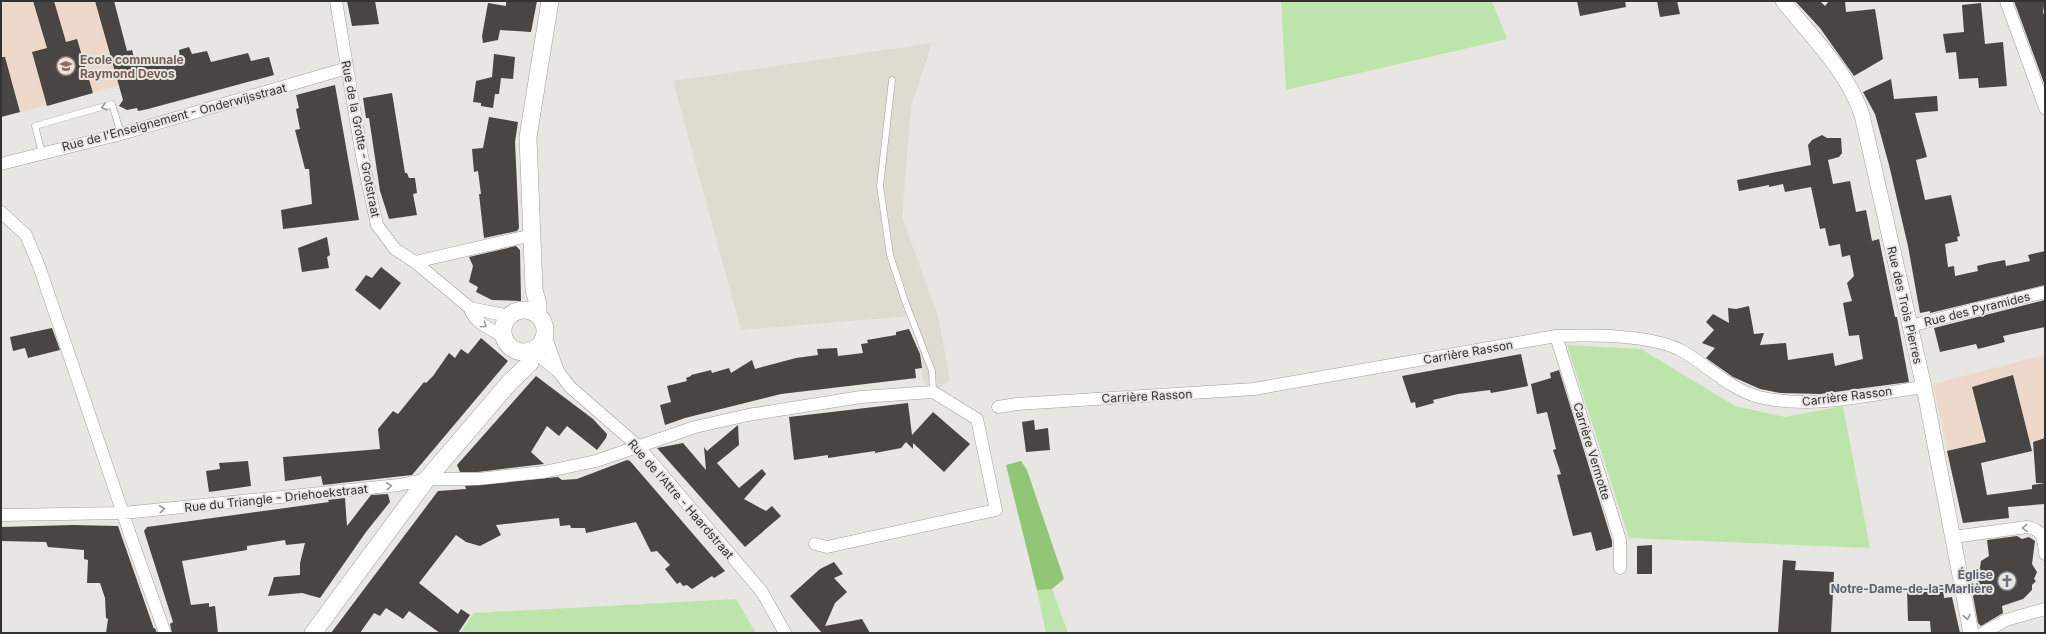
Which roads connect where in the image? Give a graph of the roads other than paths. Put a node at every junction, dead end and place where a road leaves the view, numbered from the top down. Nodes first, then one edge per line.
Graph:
1 (336, 1) edge
2 (550, 1) edge
3 (1783, 1) edge
4 (2006, 1) edge
5 (347, 68) junction
6 (892, 80) dead end
7 (2045, 108) edge
8 (121, 134) junction
9 (42, 153) junction
10 (1, 164) edge
11 (1, 212) edge
12 (532, 235) junction
13 (415, 262) junction
14 (2045, 292) edge
15 (470, 308) junction
16 (523, 314) junction
17 (1910, 326) junction
18 (544, 332) junction
19 (1556, 336) junction
20 (504, 337) junction
21 (527, 350) junction
22 (558, 371) junction
23 (1924, 387) junction
24 (933, 392) junction
25 (998, 407) dead end
26 (638, 446) junction
27 (427, 479) junction
28 (124, 513) junction
29 (1, 515) edge
30 (1953, 537) junction
31 (815, 544) dead end
32 (2045, 554) edge
33 (1620, 568) dead end
34 (2045, 608) edge
35 (778, 620) junction
36 (165, 633) edge
37 (313, 633) edge
38 (785, 633) edge
39 (792, 633) edge
40 (1971, 633) edge
41 (1983, 633) edge

1 - 5 street, Rue de la Grotte - Grotstraat
2 - 12 main road
3 - 17 street, Rue des Trois Pierres
4 - 7 street
5 - 8 street, Rue de l'Enseignement - Onderwijsstraat
5 - 13 street, Rue de la Grotte - Grotstraat
6 - 24 lane
8 - 9 street, Rue de l'Enseignement - Onderwijsstraat
8 -> 9 lane
9 - 10 street, Rue de l'Enseignement - Onderwijsstraat
11 - 28 street
12 - 13 street
12 - 16 main road
13 - 15 street, Rue de la Grotte - Grotstraat
14 - 17 street, Rue des Pyramides
15 - 16 street, Rue de la Grotte - Grotstraat
15 -> 20 street, Rue de la Grotte - Grotstraat
16 - 18 main road
16 - 20 main road
17 - 23 street, Rue des Trois Pierres
18 - 21 main road
18 - 22 street, Rue de l'Attre - Haardstraat
19 - 23 street, Carrière Rasson
19 - 25 street, Carrière Rasson
19 - 33 street, Carrière Vermotte
20 - 21 main road
21 - 22 street, Rue de l'Attre - Haardstraat
21 - 27 main road
22 - 26 street, Rue de l'Attre - Haardstraat
23 - 30 street, Rue des Trois Pierres
24 - 26 street, Rue du Triangle - Driehoekstraat
24 - 31 street
26 - 27 street, Rue du Triangle - Driehoekstraat
26 - 35 street, Rue de l'Attre - Haardstraat
28 -> 27 street, Rue du Triangle - Driehoekstraat
27 - 37 main road
28 - 29 street, Rue du Triangle - Driehoekstraat
28 - 36 street
32 -> 30 street
30 -> 40 street, Rue des Trois Pierres
34 - 41 street
35 - 38 street, Rue de l'Attre - Haardstraat
35 - 39 street, Rue de l'Attre - Haardstraat

